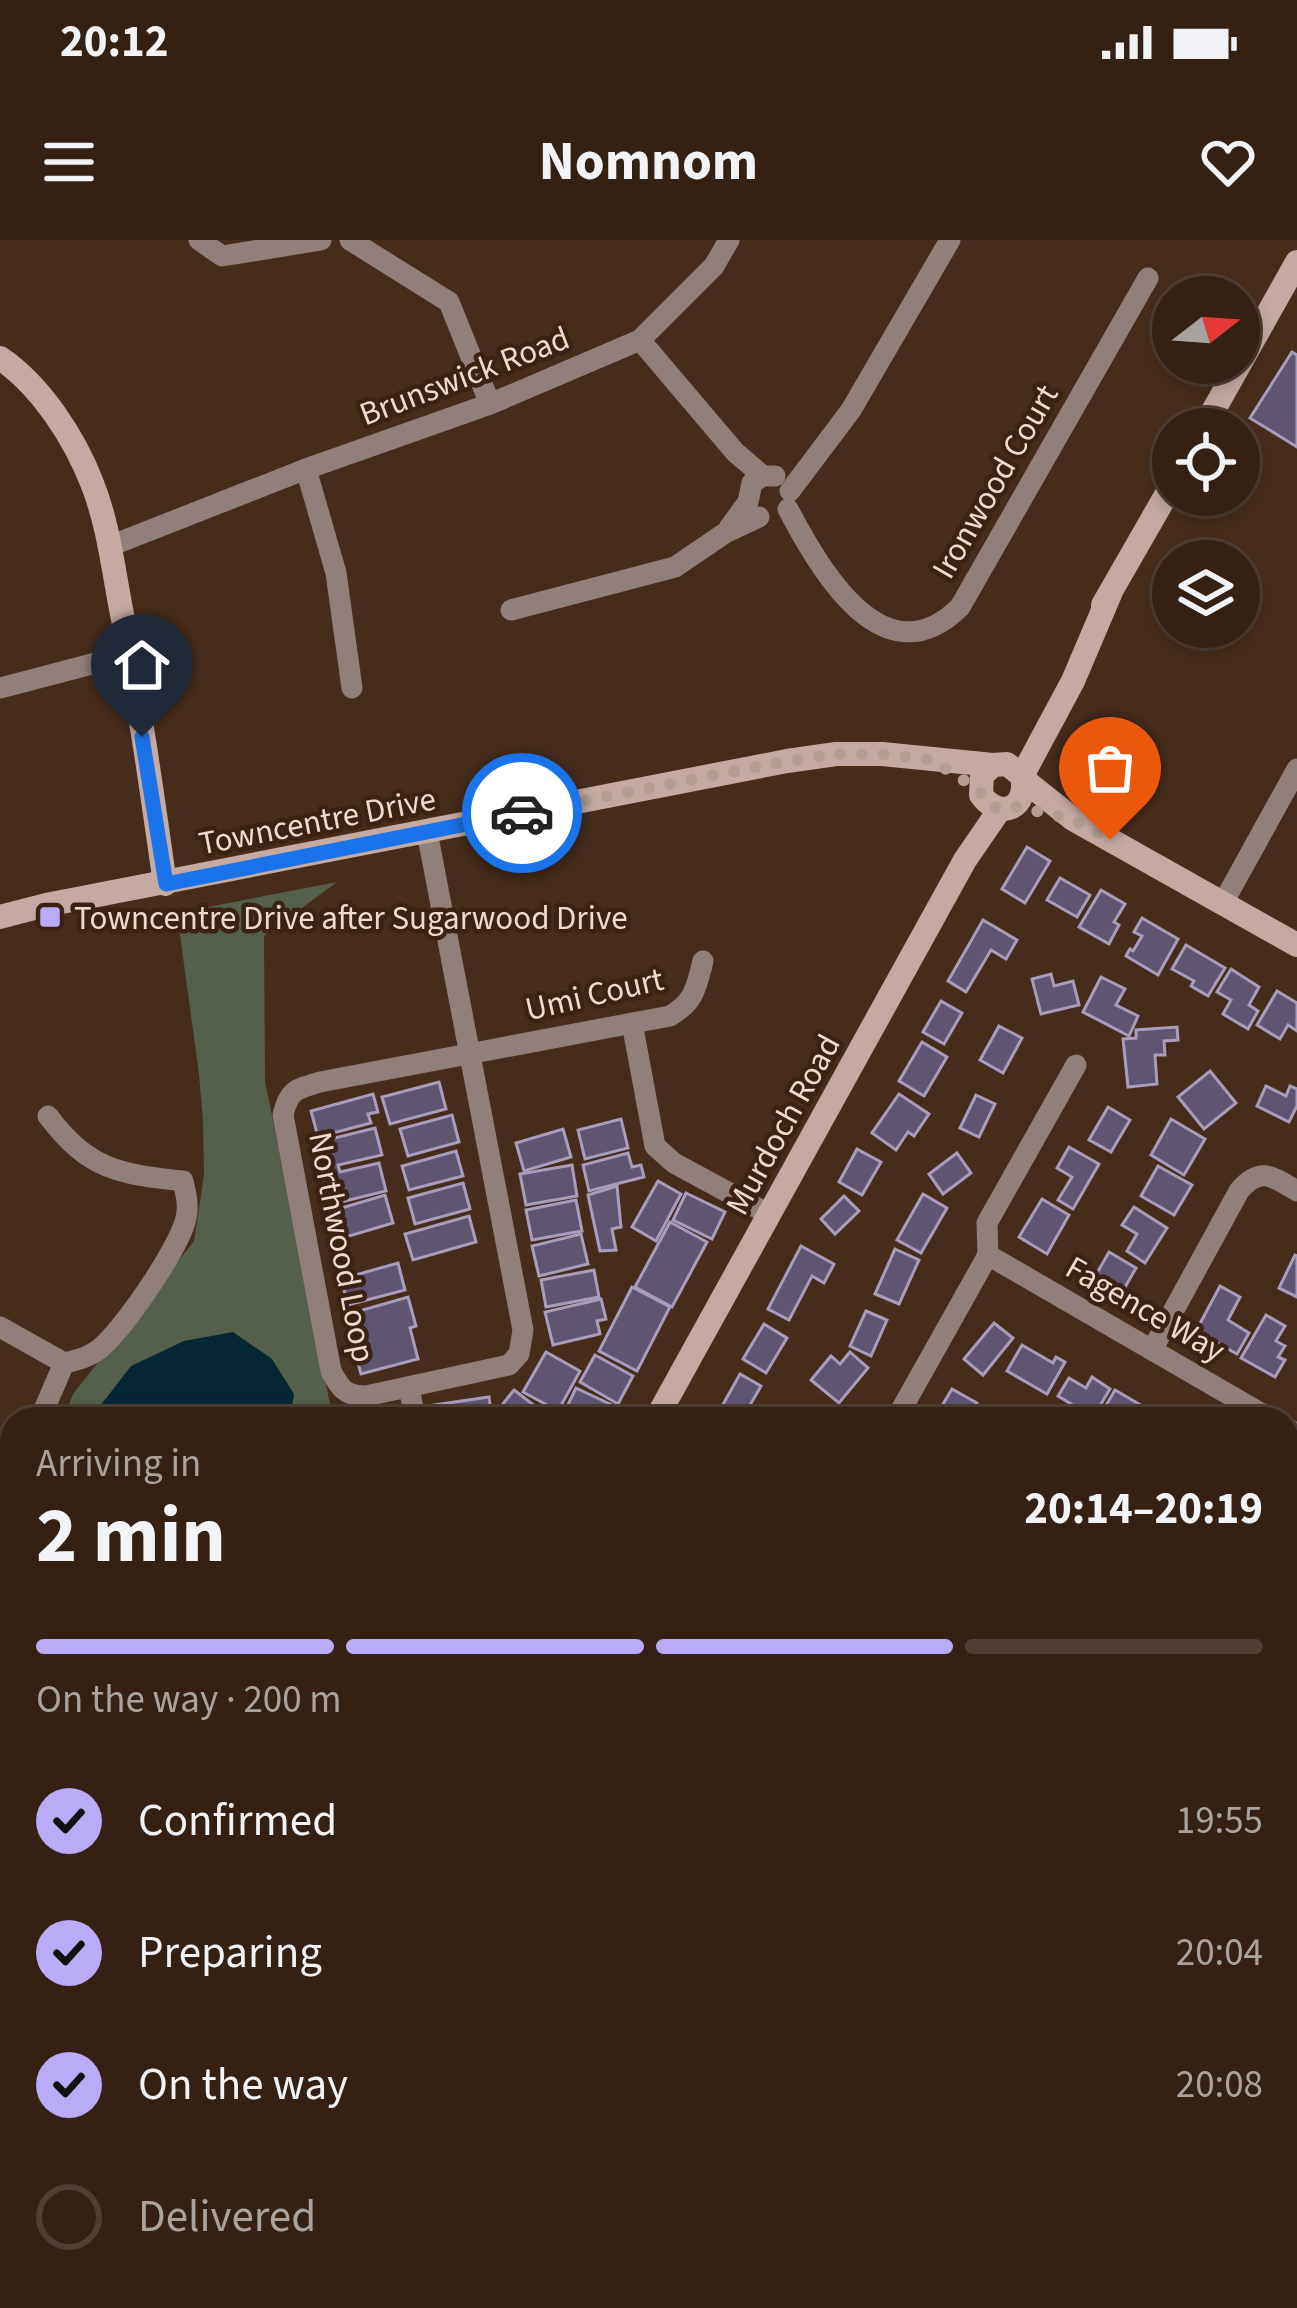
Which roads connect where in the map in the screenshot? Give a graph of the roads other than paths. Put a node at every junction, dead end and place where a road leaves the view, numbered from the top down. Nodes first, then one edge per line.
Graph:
1 (200, 240) edge
2 (321, 240) edge
3 (350, 240) edge
4 (729, 240) edge
5 (950, 240) edge
6 (1297, 262) edge
7 (1148, 278) dead end
8 (640, 340) junction
9 (0, 358) edge
10 (490, 404) junction
11 (1215, 408) edge
12 (306, 469) junction
13 (768, 497) junction
14 (1154, 516) edge
15 (108, 536) junction
16 (511, 610) dead end
17 (130, 654) junction
18 (0, 688) edge
19 (352, 688) dead end
20 (932, 760) junction
21 (1297, 769) edge
22 (1009, 771) junction
23 (993, 800) junction
24 (1072, 819) junction
25 (427, 832) junction
26 (166, 884) junction
27 (1223, 903) junction
28 (0, 917) edge
29 (1297, 946) edge
30 (703, 961) dead end
31 (632, 1023) junction
32 (469, 1053) junction
33 (1076, 1065) dead end
34 (48, 1115) dead end
35 (1297, 1191) edge
36 (770, 1215) junction
37 (988, 1255) junction
38 (0, 1327) edge
39 (1152, 1350) junction
40 (64, 1363) junction
41 (409, 1387) junction
42 (45, 1407) edge
43 (413, 1407) edge
44 (663, 1407) edge
45 (903, 1407) edge
46 (1250, 1407) edge

1 - 2 street
3 - 10 street
4 - 8 street, Brunswick Road
5 - 13 street
6 - 11 street
7 - 13 street, Ironwood Court
8 - 10 street, Brunswick Road
8 - 13 street, Ironwood Court
9 - 15 street
10 - 12 street, Brunswick Road
12 - 15 street, Brunswick Road
12 - 19 street
13 - 16 street
14 - 22 street, Murdoch Road
15 - 17 street
17 - 18 street
17 - 26 street
20 - 22 street, Towncentre Drive
20 - 23 street, Towncentre Drive
20 - 25 street, Towncentre Drive
21 - 27 street
22 - 23 street, Murdoch Road
22 - 23 street, Murdoch Road
22 - 24 street
23 - 24 street
23 - 36 street, Murdoch Road
24 - 27 street
25 - 26 street, Towncentre Drive
25 - 32 street, Northwood Loop
26 - 28 street, Towncentre Drive
27 - 29 street
30 - 31 street, Umi Court
31 - 32 street, Umi Court
31 - 36 street
32 - 41 street, Northwood Loop
32 - 41 street, Northwood Loop
33 - 37 street
34 - 40 street
35 - 39 street
36 - 44 street, Murdoch Road
37 - 39 street, Fagence Way
37 - 45 street
38 - 40 street
39 - 46 street, Fagence Way
40 - 42 street
41 - 43 street

